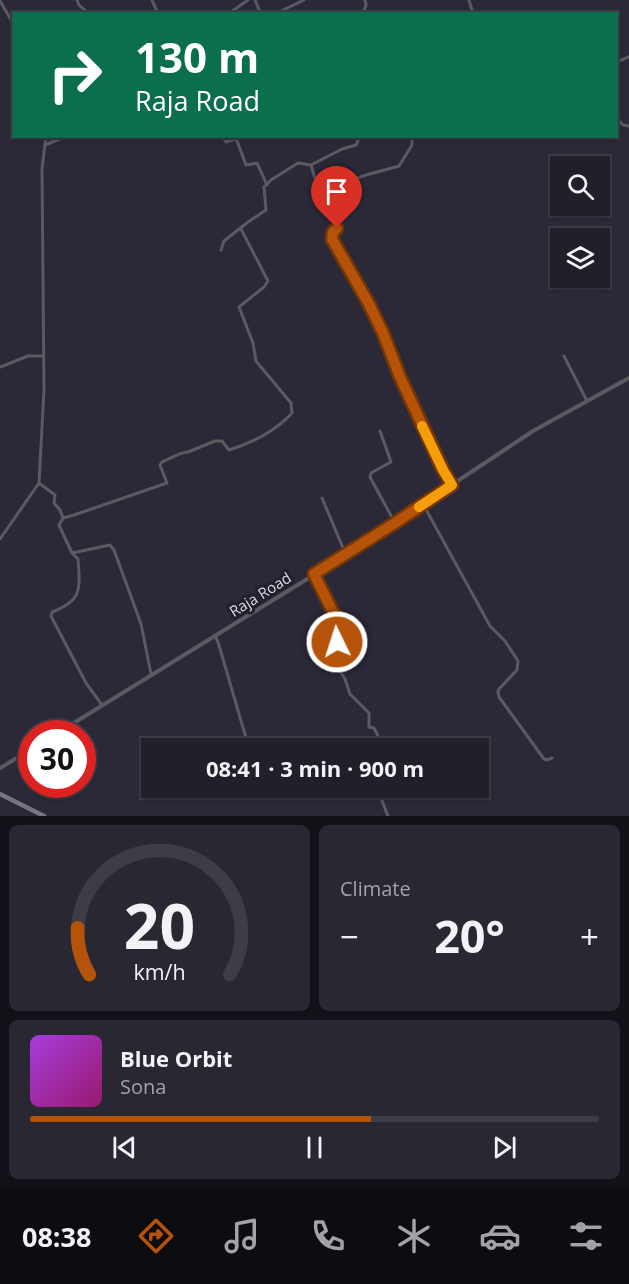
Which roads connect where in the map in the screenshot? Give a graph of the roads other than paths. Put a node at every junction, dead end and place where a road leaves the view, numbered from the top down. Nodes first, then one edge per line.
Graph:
1 (77, 0) edge
2 (248, 0) edge
3 (304, 0) edge
4 (0, 1) edge
5 (87, 12) edge
6 (231, 12) edge
7 (279, 12) edge
8 (12, 22) edge
9 (46, 138) edge
10 (62, 138) edge
11 (223, 138) edge
12 (357, 138) edge
13 (412, 138) edge
14 (45, 145) junction
15 (311, 165) junction
16 (267, 185) junction
17 (319, 192) junction
18 (241, 229) junction
19 (221, 250) dead end
20 (43, 356) junction
21 (564, 356) dead end
22 (0, 367) edge
23 (629, 378) edge
24 (587, 401) junction
25 (381, 431) dead end
26 (39, 483) junction
27 (452, 485) junction
28 (322, 498) dead end
29 (423, 504) junction
30 (63, 518) junction
31 (395, 523) junction
32 (0, 539) edge
33 (72, 553) junction
34 (346, 555) junction
35 (314, 574) junction
36 (215, 636) junction
37 (151, 674) junction
38 (102, 705) junction
39 (78, 720) edge
40 (246, 738) edge
41 (380, 738) edge
42 (18, 757) edge
43 (552, 758) dead end
44 (0, 768) edge
45 (0, 794) edge
46 (381, 798) edge
47 (44, 816) edge
48 (388, 816) edge

1 - 5 street
2 - 6 street
3 - 7 street
4 - 8 street
9 - 14 street
10 - 14 street
11 - 16 street
12 - 15 street
13 - 17 street
14 - 20 street
15 - 16 street
15 - 17 street
16 - 18 street
17 - 27 street
18 - 19 street
18 - 30 street
20 - 22 street
20 - 26 street
21 - 24 street
23 - 24 street, Raja Road
24 - 27 street, Raja Road
25 - 31 street
26 - 30 street
26 - 32 street
27 - 29 street, Raja Road
28 - 34 street
29 - 31 street, Raja Road
29 - 43 street
30 - 33 street
31 - 34 street, Raja Road
33 - 37 street
33 - 38 street
34 - 35 street, Raja Road
35 - 36 street, Raja Road
35 - 41 street
36 - 37 street, Raja Road
36 - 40 street
37 - 38 street, Raja Road
38 - 39 street, Raja Road
42 - 44 street
45 - 47 main road
46 - 48 street

